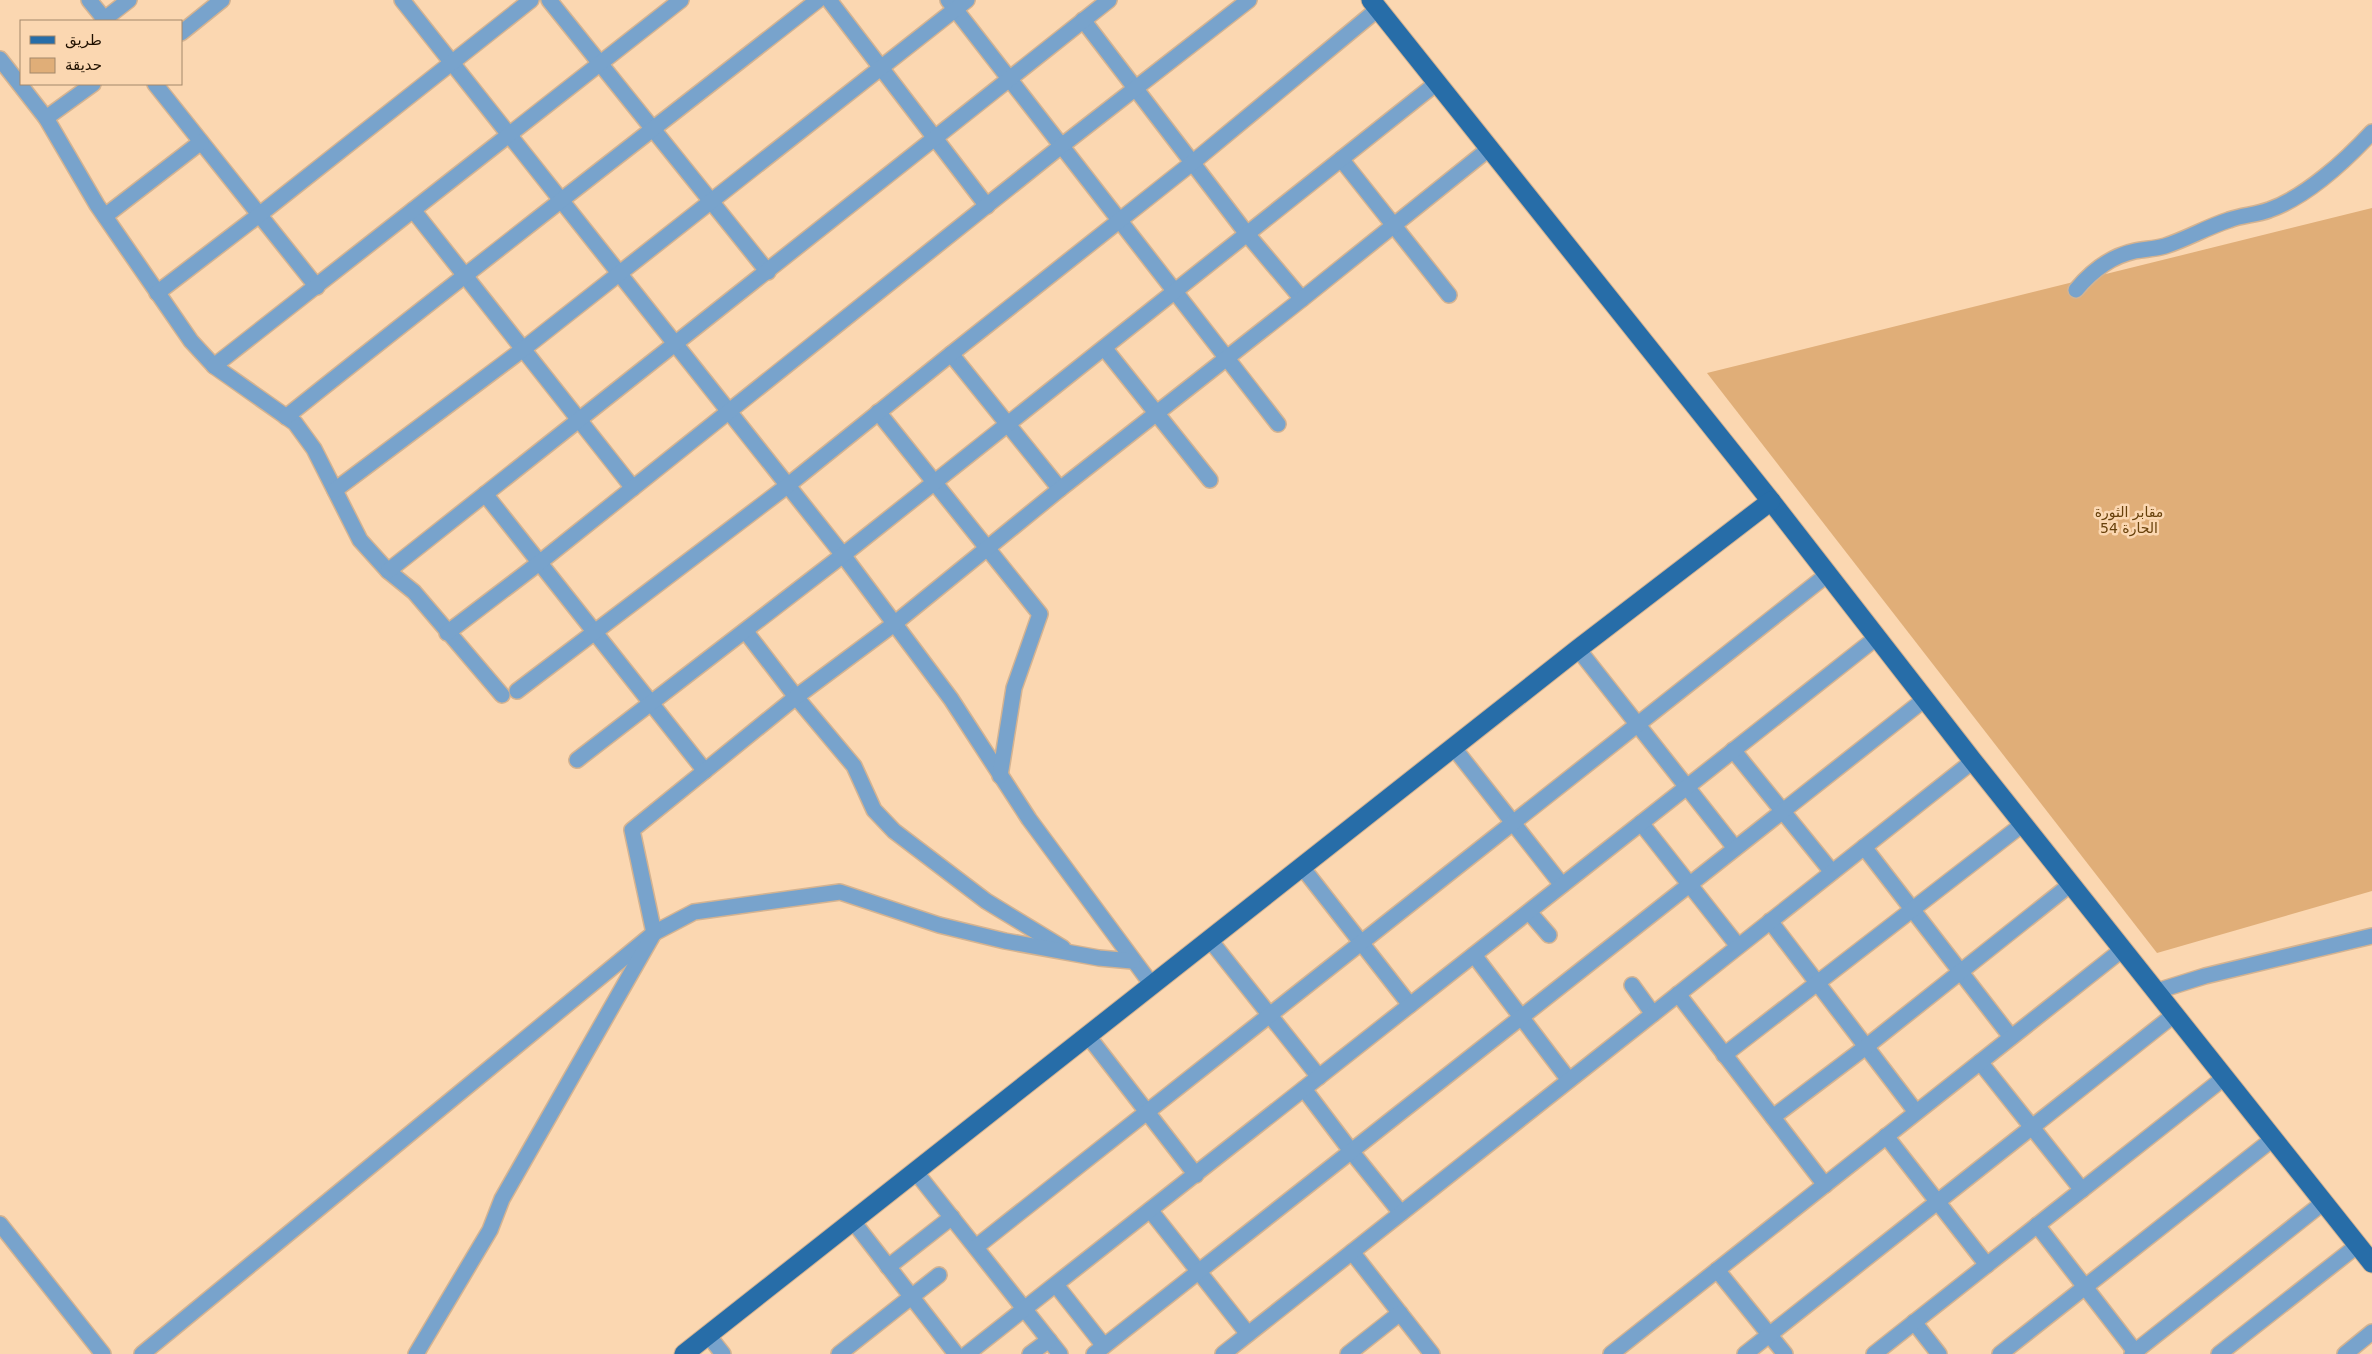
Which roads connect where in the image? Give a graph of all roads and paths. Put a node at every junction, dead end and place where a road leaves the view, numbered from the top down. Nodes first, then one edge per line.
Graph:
1 (89, 0) edge
2 (129, 0) edge
3 (222, 0) edge
4 (402, 0) edge
5 (531, 0) edge
6 (549, 0) edge
7 (818, 0) edge
8 (829, 0) edge
9 (1109, 0) edge
10 (1249, 0) edge
11 (674, 2) edge
12 (956, 3) edge
13 (1374, 4) edge
14 (103, 20) edge
15 (105, 20) edge
16 (1084, 20) junction
17 (182, 32) edge
18 (0, 59) edge
19 (452, 63) junction
20 (600, 63) junction
21 (882, 68) junction
22 (1008, 80) junction
23 (1438, 82) junction
24 (20, 84) edge
25 (21, 85) edge
26 (92, 85) edge
27 (156, 85) edge
28 (1135, 90) junction
29 (46, 118) junction
30 (653, 130) junction
31 (2372, 132) edge
32 (509, 134) junction
33 (936, 138) junction
34 (201, 142) junction
35 (1060, 147) junction
36 (1490, 148) junction
37 (1341, 159) junction
38 (1192, 163) junction
39 (563, 200) junction
40 (711, 201) junction
41 (987, 206) junction
42 (413, 210) junction
43 (105, 216) junction
44 (259, 216) junction
45 (1120, 222) junction
46 (1394, 224) junction
47 (1247, 234) junction
48 (768, 272) junction
49 (620, 274) junction
50 (464, 275) junction
51 (317, 287) junction
52 (2076, 290) dead end
53 (1174, 292) junction
54 (157, 293) junction
55 (1449, 295) dead end
56 (1302, 300) junction
57 (675, 344) junction
58 (1105, 349) junction
59 (522, 350) junction
60 (951, 354) junction
61 (1227, 359) junction
62 (214, 366) junction
63 (878, 412) junction
64 (1157, 412) junction
65 (729, 414) junction
66 (286, 417) junction
67 (579, 420) junction
68 (1278, 424) dead end
69 (1008, 425) junction
70 (1210, 480) dead end
71 (934, 482) junction
72 (787, 486) junction
73 (633, 488) junction
74 (335, 490) junction
75 (1060, 490) junction
76 (485, 494) junction
77 (1771, 501) junction
78 (987, 549) junction
79 (843, 555) junction
80 (539, 563) junction
81 (388, 571) junction
82 (1828, 574) junction
83 (894, 624) junction
84 (746, 632) junction
85 (447, 633) junction
86 (594, 634) junction
87 (1876, 638) junction
88 (1578, 650) junction
89 (517, 691) dead end
90 (502, 695) dead end
91 (796, 697) junction
92 (1925, 698) junction
93 (649, 703) junction
94 (1637, 724) junction
95 (1454, 748) junction
96 (1733, 750) junction
97 (577, 760) dead end
98 (1973, 761) junction
99 (705, 771) junction
100 (1000, 776) junction
101 (1686, 787) junction
102 (1782, 811) junction
103 (1513, 823) junction
104 (1641, 823) junction
105 (2023, 824) junction
106 (1864, 847) junction
107 (1735, 848) junction
108 (1302, 867) junction
109 (1832, 872) junction
110 (1690, 884) junction
111 (2071, 884) junction
112 (1562, 885) junction
113 (1912, 910) junction
114 (1529, 912) junction
115 (1770, 921) junction
116 (654, 933) junction
117 (1549, 935) dead end
118 (2372, 936) edge
119 (1210, 940) junction
120 (1361, 942) junction
121 (1738, 946) junction
122 (2123, 948) junction
123 (1071, 953) junction
124 (1474, 954) junction
125 (1132, 961) junction
126 (1960, 972) junction
127 (1818, 984) junction
128 (1152, 985) junction
129 (1632, 986) dead end
130 (2157, 991) junction
131 (1678, 994) junction
132 (1410, 1005) junction
133 (1654, 1014) junction
134 (2175, 1014) junction
135 (1269, 1015) junction
136 (1521, 1017) junction
137 (1088, 1036) junction
138 (2011, 1037) junction
139 (1867, 1046) junction
140 (1724, 1055) junction
141 (1980, 1062) junction
142 (2225, 1077) junction
143 (1319, 1078) junction
144 (1569, 1080) junction
145 (1304, 1089) junction
146 (1147, 1112) junction
147 (1916, 1112) junction
148 (1773, 1118) junction
149 (2032, 1126) junction
150 (1886, 1136) junction
151 (2274, 1138) junction
152 (1351, 1151) junction
153 (916, 1171) junction
154 (1196, 1175) junction
155 (1825, 1185) junction
156 (2082, 1190) junction
157 (1938, 1201) junction
158 (2324, 1202) junction
159 (1150, 1210) junction
160 (1401, 1213) junction
161 (952, 1217) junction
162 (852, 1220) junction
163 (0, 1224) edge
164 (2037, 1225) junction
165 (2358, 1245) junction
166 (976, 1247) junction
167 (1352, 1252) junction
168 (2372, 1263) edge
169 (1987, 1265) junction
170 (888, 1267) junction
171 (1717, 1270) junction
172 (1197, 1272) junction
173 (939, 1275) dead end
174 (1056, 1285) junction
175 (2085, 1287) junction
176 (911, 1297) junction
177 (1025, 1310) junction
178 (1400, 1313) junction
179 (1914, 1322) junction
180 (2372, 1332) edge
181 (1248, 1334) junction
182 (1770, 1334) junction
183 (708, 1335) junction
184 (1049, 1340) junction
185 (1099, 1350) edge
186 (2135, 1353) edge
187 (102, 1354) edge
188 (142, 1354) edge
189 (416, 1354) edge
190 (684, 1354) edge
191 (722, 1354) edge
192 (839, 1354) edge
193 (956, 1354) edge
194 (967, 1354) edge
195 (1030, 1354) edge
196 (1060, 1354) edge
197 (1223, 1354) edge
198 (1348, 1354) edge
199 (1432, 1354) edge
200 (1611, 1354) edge
201 (1746, 1354) edge
202 (1786, 1354) edge
203 (1874, 1354) edge
204 (1940, 1354) edge
205 (2000, 1354) edge
206 (2219, 1354) edge
207 (2345, 1354) edge

1 - 14 street
2 - 15 street
3 - 17 street
4 - 19 street
5 - 19 street
6 - 20 street
7 - 30 street
8 - 21 street
9 - 16 street
10 - 28 street
11 - 20 street
12 - 21 street
12 - 22 street
13 - 23 main road
13 - 38 street
16 - 22 street
16 - 28 street
18 - 24 street
19 - 32 street
19 - 44 street
20 - 30 street
20 - 32 street
21 - 33 street
21 - 40 street
22 - 33 street
22 - 35 street
23 - 36 main road
23 - 37 street
25 - 29 street
26 - 29 street
27 - 34 street
28 - 35 street
28 - 38 street
29 - 43 street
30 - 39 street
30 - 40 street
31 - 52 street
32 - 39 street
32 - 42 street
33 - 41 street
33 - 48 street
34 - 43 street
34 - 44 street
35 - 41 street
35 - 45 street
36 - 46 street
36 - 77 main road
37 - 46 street
37 - 47 street
38 - 45 street
38 - 47 street
39 - 49 street
39 - 50 street
40 - 48 street
40 - 49 street
41 - 65 street
42 - 50 street
42 - 51 street
43 - 54 street
44 - 51 street
44 - 54 street
45 - 53 street
45 - 60 street
46 - 55 street
46 - 56 street
47 - 53 street
47 - 56 street
48 - 57 street
49 - 57 street
49 - 59 street
50 - 59 street
50 - 66 street
51 - 62 street
53 - 58 street
53 - 61 street
54 - 62 street
56 - 61 street
57 - 65 street
57 - 67 street
58 - 64 street
58 - 69 street
59 - 67 street
59 - 74 street
60 - 63 street
60 - 69 street
61 - 64 street
61 - 68 street
62 - 66 street
63 - 71 street
63 - 72 street
64 - 70 street
64 - 75 street
65 - 72 street
65 - 73 street
66 - 74 street
67 - 73 street
67 - 76 street
69 - 71 street
69 - 75 street
71 - 78 street
71 - 79 street
72 - 79 street
72 - 86 street
73 - 80 street
74 - 81 street
75 - 78 street
76 - 80 street
76 - 81 street
77 - 82 main road
77 - 88 main road
78 - 83 street
78 - 100 street
79 - 83 street
79 - 84 street
80 - 85 street
80 - 86 street
81 - 85 street
82 - 87 main road
82 - 94 street
83 - 91 street
83 - 100 street
84 - 91 street
84 - 93 street
85 - 90 street
86 - 89 street
86 - 93 street
87 - 92 main road
87 - 96 street
88 - 94 street
88 - 95 main road
91 - 99 street
91 - 123 street
92 - 98 main road
92 - 102 street
93 - 97 street
93 - 99 street
94 - 101 street
94 - 103 street
95 - 103 street
95 - 108 main road
96 - 101 street
96 - 102 street
98 - 105 main road
98 - 106 street
99 - 116 street
100 - 125 street
101 - 104 street
101 - 107 street
102 - 107 street
102 - 109 street
103 - 112 street
103 - 120 street
104 - 110 street
104 - 112 street
105 - 111 main road
105 - 113 street
106 - 109 street
106 - 113 street
107 - 110 street
108 - 119 main road
108 - 120 street
109 - 115 street
110 - 121 street
110 - 136 street
111 - 122 main road
111 - 126 street
112 - 114 street
113 - 126 street
113 - 127 street
114 - 117 street
114 - 124 street
115 - 121 street
115 - 127 street
116 - 123 street
116 - 188 street
116 - 189 street
118 - 130 street
119 - 128 main road
119 - 135 street
120 - 132 street
120 - 135 street
121 - 131 street
122 - 130 main road
122 - 138 street
123 - 125 street
124 - 132 street
124 - 136 street
125 - 128 street
126 - 138 street
126 - 139 street
127 - 139 street
127 - 140 street
128 - 137 main road
129 - 133 street
130 - 134 main road
131 - 133 street
131 - 140 street
132 - 143 street
133 - 144 street
134 - 142 main road
134 - 149 street
135 - 143 street
135 - 146 street
136 - 144 street
136 - 152 street
137 - 146 street
137 - 153 main road
138 - 141 street
139 - 147 street
139 - 148 street
140 - 148 street
141 - 147 street
141 - 149 street
142 - 151 main road
142 - 156 street
143 - 145 street
144 - 160 street
145 - 152 street
145 - 154 street
146 - 154 street
146 - 166 street
147 - 150 street
148 - 155 street
149 - 156 street
149 - 157 street
150 - 155 street
150 - 157 street
151 - 158 main road
151 - 175 street
152 - 160 street
152 - 172 street
153 - 161 street
153 - 162 main road
154 - 159 street
155 - 171 street
156 - 164 street
157 - 169 street
157 - 182 street
158 - 165 main road
158 - 186 street
159 - 172 street
159 - 174 street
160 - 167 street
161 - 166 street
161 - 170 street
162 - 170 street
162 - 183 main road
163 - 187 street
164 - 169 street
164 - 175 street
165 - 168 main road
165 - 206 street
166 - 177 street
167 - 178 street
167 - 181 street
169 - 179 street
170 - 176 street
171 - 182 street
171 - 200 street
172 - 181 street
172 - 185 street
173 - 176 street
174 - 177 street
174 - 185 street
175 - 186 street
175 - 205 street
176 - 192 street
176 - 193 street
177 - 184 street
177 - 194 street
178 - 198 street
178 - 199 street
179 - 203 street
179 - 204 street
180 - 207 street
181 - 197 street
182 - 201 street
182 - 202 street
183 - 190 main road
183 - 191 street
184 - 195 street
184 - 196 street

